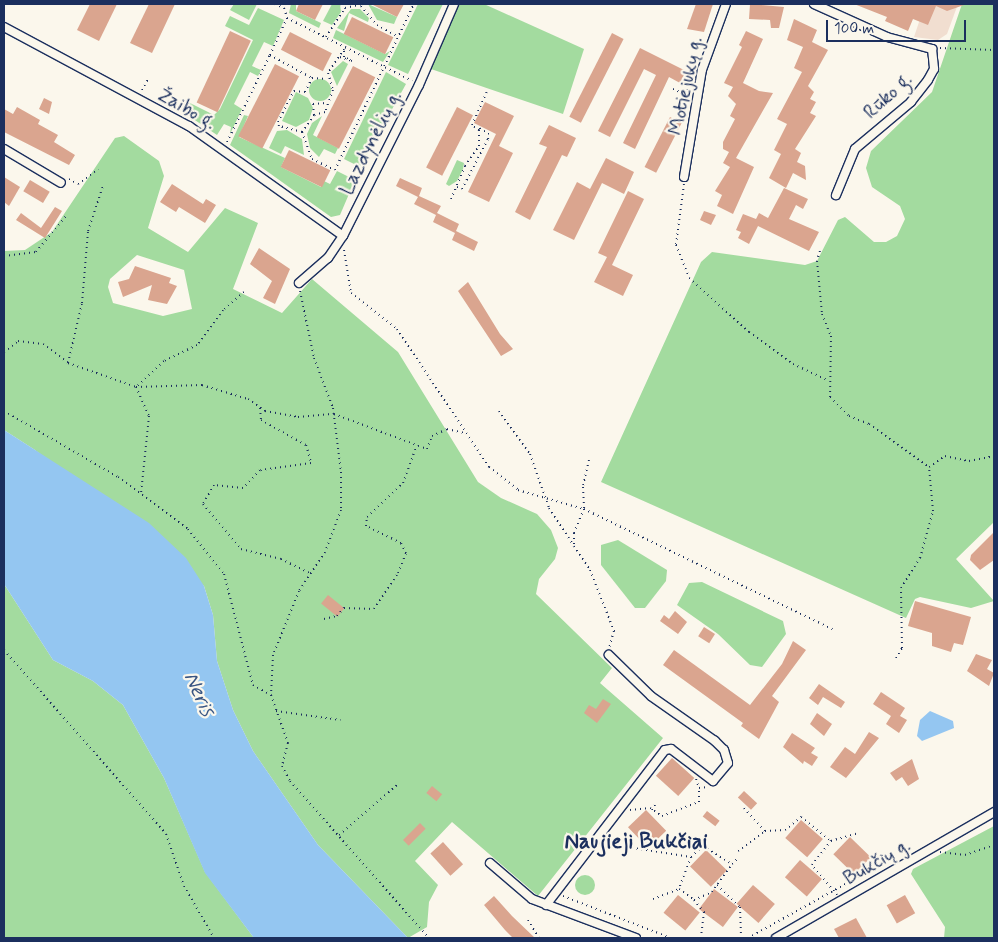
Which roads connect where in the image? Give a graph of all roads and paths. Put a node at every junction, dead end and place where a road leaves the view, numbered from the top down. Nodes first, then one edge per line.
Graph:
1 (275, 4) edge
2 (286, 4) edge
3 (342, 4) edge
4 (414, 4) edge
5 (454, 4) edge
6 (726, 4) edge
7 (814, 4) edge
8 (362, 5) edge
9 (284, 8) junction
10 (344, 8) junction
11 (287, 18) junction
12 (4, 27) edge
13 (398, 36) junction
14 (326, 37) junction
15 (940, 48) dead end
16 (344, 49) junction
17 (994, 50) edge
18 (270, 55) junction
19 (340, 57) junction
20 (691, 65) dead end
21 (383, 68) junction
22 (312, 78) junction
23 (148, 79) dead end
24 (327, 79) junction
25 (419, 85) junction
26 (143, 89) dead end
27 (673, 89) dead end
28 (487, 92) dead end
29 (326, 103) junction
30 (314, 115) junction
31 (478, 128) junction
32 (302, 132) junction
33 (4, 149) edge
34 (222, 150) junction
35 (98, 169) dead end
36 (684, 177) joint
37 (61, 183) joint
38 (103, 186) dead end
39 (457, 187) junction
40 (836, 196) dead end
41 (451, 199) dead end
42 (66, 216) dead end
43 (342, 236) junction
44 (820, 251) dead end
45 (4, 256) edge
46 (299, 284) joint
47 (244, 292) dead end
48 (4, 352) edge
49 (68, 364) junction
50 (827, 380) junction
51 (136, 387) junction
52 (260, 407) junction
53 (4, 411) edge
54 (499, 411) dead end
55 (334, 414) junction
56 (466, 434) junction
57 (417, 446) junction
58 (994, 456) edge
59 (589, 460) dead end
60 (929, 467) junction
61 (141, 493) junction
62 (545, 497) junction
63 (584, 509) junction
64 (574, 546) junction
65 (310, 574) junction
66 (324, 619) dead end
67 (832, 629) dead end
68 (4, 650) edge
69 (609, 655) joint
70 (896, 658) dead end
71 (271, 695) junction
72 (276, 711) junction
73 (340, 720) dead end
74 (713, 781) junction
75 (398, 785) dead end
76 (656, 803) dead end
77 (744, 808) dead end
78 (652, 810) junction
79 (618, 811) junction
80 (994, 812) edge
81 (765, 831) junction
82 (856, 834) dead end
83 (339, 835) junction
84 (595, 842) junction
85 (831, 842) junction
86 (994, 845) edge
87 (738, 851) dead end
88 (928, 851) junction
89 (692, 857) junction
90 (739, 857) dead end
91 (887, 861) dead end
92 (490, 863) dead end
93 (732, 864) junction
94 (717, 886) junction
95 (679, 889) junction
96 (834, 891) junction
97 (556, 893) junction
98 (652, 899) dead end
99 (694, 900) junction
100 (840, 902) junction
101 (546, 905) junction
102 (528, 920) dead end
103 (214, 938) edge
104 (429, 938) edge
105 (539, 938) edge
106 (636, 938) edge
107 (671, 938) edge
108 (701, 938) edge
109 (741, 938) edge
110 (748, 938) edge
111 (776, 938) edge

1 - 9 path
2 - 9 path
3 - 10 path
4 - 13 path
5 - 25 street, Lazdynėlių g.
6 - 36 street, Motiejukų g.
7 - 40 street, Rūko g.
8 - 10 path
8 - 13 path
9 - 11 path
10 - 14 path
11 - 14 path
11 - 18 path
12 - 34 street, Žaibo g.
13 - 21 path
14 - 16 path
15 - 17 path
16 - 19 path
16 - 19 path
16 - 21 path
18 - 22 path
18 - 34 path
19 - 24 path
20 - 27 path
21 - 25 path
21 - 32 path
22 - 24 path
22 - 32 path
23 - 26 path
24 - 29 path
25 - 43 street, Lazdynėlių g.
28 - 31 path
29 - 30 path
29 - 30 path
30 - 32 path
31 - 39 path
31 - 39 path
33 - 37 street
34 - 43 street, Žaibo g.
35 - 37 path
36 - 50 path
38 - 49 path
39 - 41 path
42 - 45 path
43 - 46 street, Lazdynėlių g.
43 - 56 path
44 - 50 path
46 - 55 path
47 - 51 path
48 - 49 path
49 - 51 path
50 - 60 path
51 - 52 path
51 - 61 path
52 - 55 path
52 - 65 path
53 - 61 path
54 - 62 path
55 - 57 path
55 - 65 path
56 - 57 path
56 - 62 path
57 - 66 path
58 - 60 path
59 - 63 path
60 - 70 path
61 - 71 path
62 - 63 path
62 - 64 path
63 - 64 path
63 - 67 path
64 - 69 path
65 - 71 path
68 - 103 path
69 - 74 street
71 - 72 path
72 - 73 path
72 - 83 path
74 - 78 path
74 - 79 street
75 - 83 path
76 - 78 path
77 - 81 path
78 - 79 path
79 - 84 street
80 - 88 street, Bukčių g.
81 - 85 path
81 - 87 path
82 - 85 path
83 - 104 path
84 - 89 path
84 - 97 street
85 - 96 path
86 - 88 path
88 - 100 street, Bukčių g.
89 - 93 path
89 - 95 path
90 - 93 path
91 - 96 path
92 - 101 street
93 - 94 path
94 - 99 path
94 - 109 path
95 - 98 path
95 - 99 path
96 - 100 path
96 - 110 path
97 - 101 street
97 - 107 path
99 - 108 path
100 - 111 street, Bukčių g.
101 - 106 street
102 - 105 path

